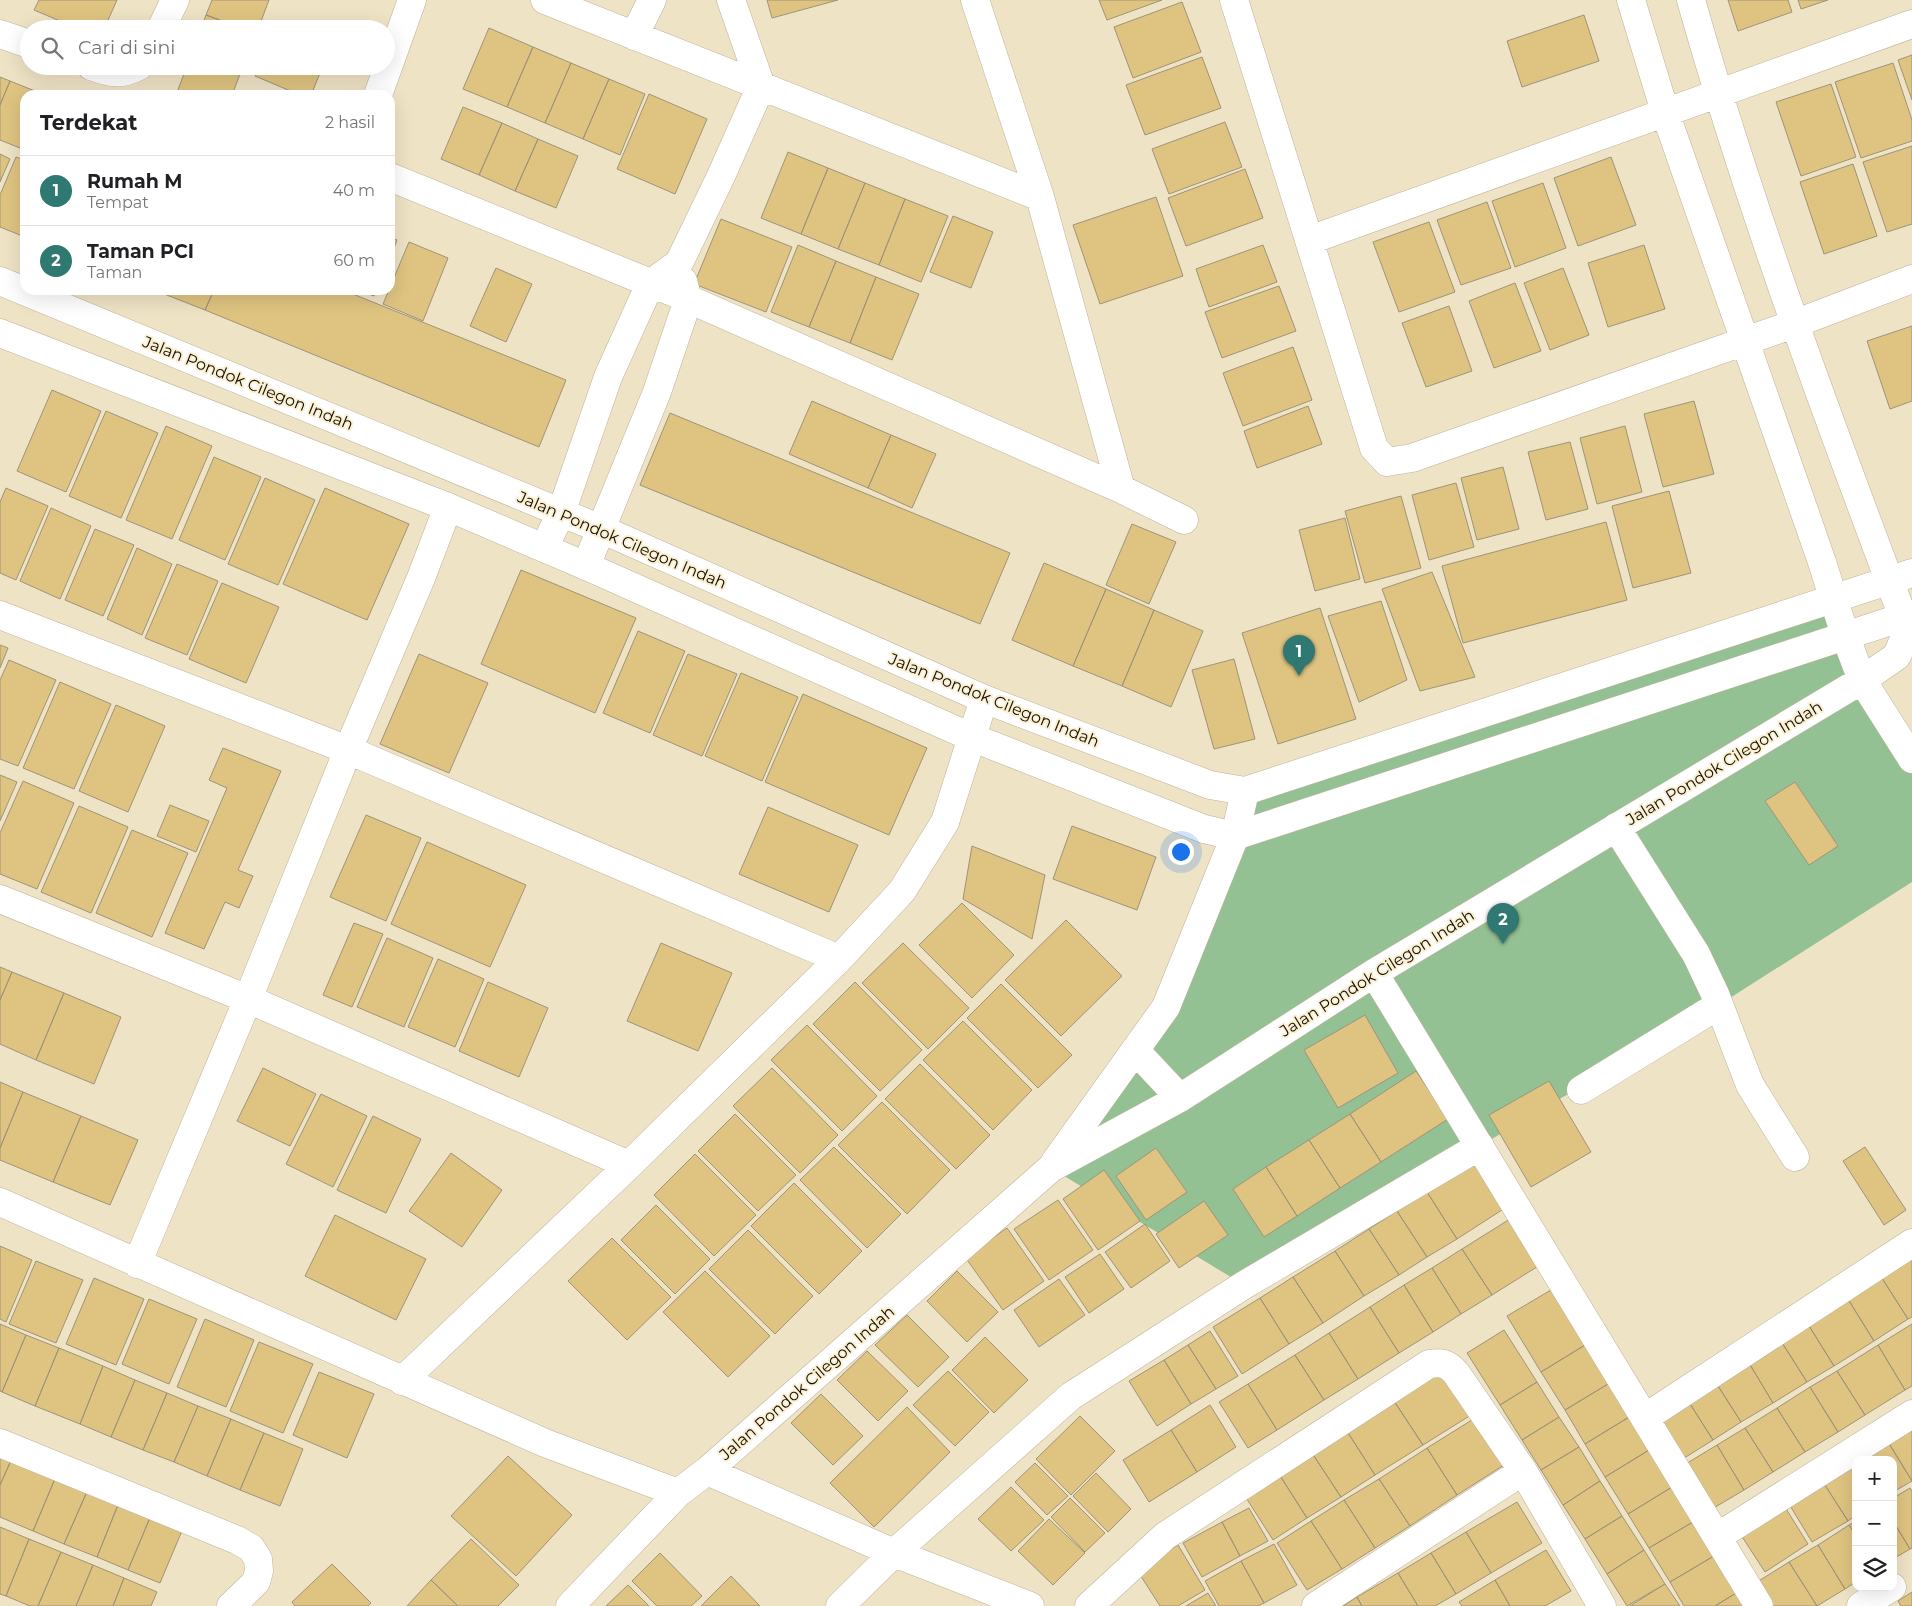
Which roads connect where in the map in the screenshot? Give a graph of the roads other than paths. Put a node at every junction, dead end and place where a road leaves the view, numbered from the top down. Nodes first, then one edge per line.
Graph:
1 (175, 0) edge
2 (412, 0) edge
3 (545, 0) edge
4 (652, 0) edge
5 (731, 0) edge
6 (975, 0) edge
7 (1234, 0) edge
8 (1631, 0) edge
9 (1691, 0) edge
10 (166, 20) edge
11 (1912, 24) edge
12 (0, 34) edge
13 (634, 36) junction
14 (20, 41) edge
15 (395, 48) edge
16 (385, 75) edge
17 (762, 86) junction
18 (380, 90) edge
19 (1717, 93) junction
20 (1665, 112) junction
21 (395, 179) edge
22 (1040, 197) junction
23 (1310, 240) junction
24 (679, 263) junction
25 (1912, 279) edge
26 (0, 281) edge
27 (650, 284) junction
28 (20, 289) edge
29 (34, 295) edge
30 (688, 300) junction
31 (1794, 324) junction
32 (0, 333) edge
33 (1744, 340) junction
34 (1121, 489) junction
35 (448, 507) junction
36 (561, 513) junction
37 (1184, 520) dead end
38 (601, 529) junction
39 (544, 548) junction
40 (586, 566) junction
41 (1901, 577) edge
42 (1834, 599) junction
43 (0, 615) edge
44 (1908, 615) edge
45 (1845, 635) junction
46 (1862, 680) junction
47 (984, 699) junction
48 (971, 737) junction
49 (348, 750) junction
50 (1912, 758) edge
51 (1245, 791) junction
52 (1616, 827) junction
53 (1235, 836) junction
54 (0, 899) edge
55 (839, 959) junction
56 (1374, 973) junction
57 (248, 999) junction
58 (1719, 1006) junction
59 (1135, 1050) junction
60 (1581, 1090) dead end
61 (1180, 1098) junction
62 (1480, 1146) junction
63 (1794, 1157) dead end
64 (629, 1165) junction
65 (1051, 1168) junction
66 (0, 1202) edge
67 (1912, 1243) edge
68 (137, 1264) junction
69 (402, 1381) junction
70 (1912, 1414) edge
71 (1646, 1418) junction
72 (0, 1443) edge
73 (708, 1471) junction
74 (1523, 1471) junction
75 (678, 1493) junction
76 (1717, 1536) junction
77 (894, 1553) junction
78 (1912, 1576) edge
79 (1897, 1585) edge
80 (1886, 1591) edge
81 (1594, 1603) edge
82 (231, 1606) edge
83 (570, 1606) edge
84 (840, 1606) edge
85 (1030, 1606) edge
86 (1089, 1606) edge
87 (1316, 1606) edge
88 (1759, 1606) edge
89 (1861, 1606) edge

1 - 10 street
2 - 15 street
3 - 13 street
4 - 13 street
5 - 17 street
6 - 22 street
7 - 23 street
8 - 20 street
9 - 19 street
11 - 19 street
12 - 14 street
13 - 17 street
16 - 18 street
17 - 22 street
17 - 24 street
19 - 20 street
19 - 31 street
20 - 23 street
20 - 33 street
21 - 27 street
22 - 34 street
23 - 33 street
24 - 27 street
24 - 30 street
25 - 31 street
26 - 28 street, Jalan Pondok Cilegon Indah
27 - 30 street
27 - 36 street
29 - 36 street, Jalan Pondok Cilegon Indah
30 - 34 street
30 - 38 street
31 - 33 street
31 - 41 street
32 - 35 street
33 - 42 street
34 - 37 street
35 - 39 street
35 - 49 street
36 - 38 street, Jalan Pondok Cilegon Indah
36 - 39 street
38 - 40 street
38 - 47 street, Jalan Pondok Cilegon Indah
39 - 40 street
40 - 48 street
41 - 42 street, Jalan Pondok Cilegon Indah
41 - 44 street
42 - 45 street
42 - 51 street, Jalan Pondok Cilegon Indah
43 - 49 street
44 - 45 street
44 - 46 street, Jalan Pondok Cilegon Indah
45 - 46 street
45 - 53 street
46 - 50 street
46 - 52 street, Jalan Pondok Cilegon Indah
47 - 48 street
47 - 51 street, Jalan Pondok Cilegon Indah
48 - 53 street
48 - 55 street
49 - 55 street
49 - 57 street
51 - 53 street, Jalan Pondok Cilegon Indah
52 - 56 street, Jalan Pondok Cilegon Indah
52 - 58 street
53 - 59 street, Jalan Pondok Cilegon Indah
54 - 57 street
55 - 64 street
56 - 61 street, Jalan Pondok Cilegon Indah
56 - 62 street
57 - 64 street
57 - 68 street
58 - 60 street
58 - 63 street
59 - 61 street
59 - 65 street, Jalan Pondok Cilegon Indah
61 - 65 street, Jalan Pondok Cilegon Indah
62 - 71 street
62 - 77 street
64 - 69 street
65 - 73 street, Jalan Pondok Cilegon Indah
66 - 68 street
67 - 71 street
68 - 69 street
69 - 75 street
70 - 76 street
71 - 76 street
72 - 82 street
73 - 75 street, Jalan Pondok Cilegon Indah
73 - 77 street
74 - 81 street
74 - 86 street
74 - 87 street
75 - 83 street, Jalan Pondok Cilegon Indah
76 - 88 street
77 - 84 street
77 - 85 street
78 - 79 street
80 - 89 street

